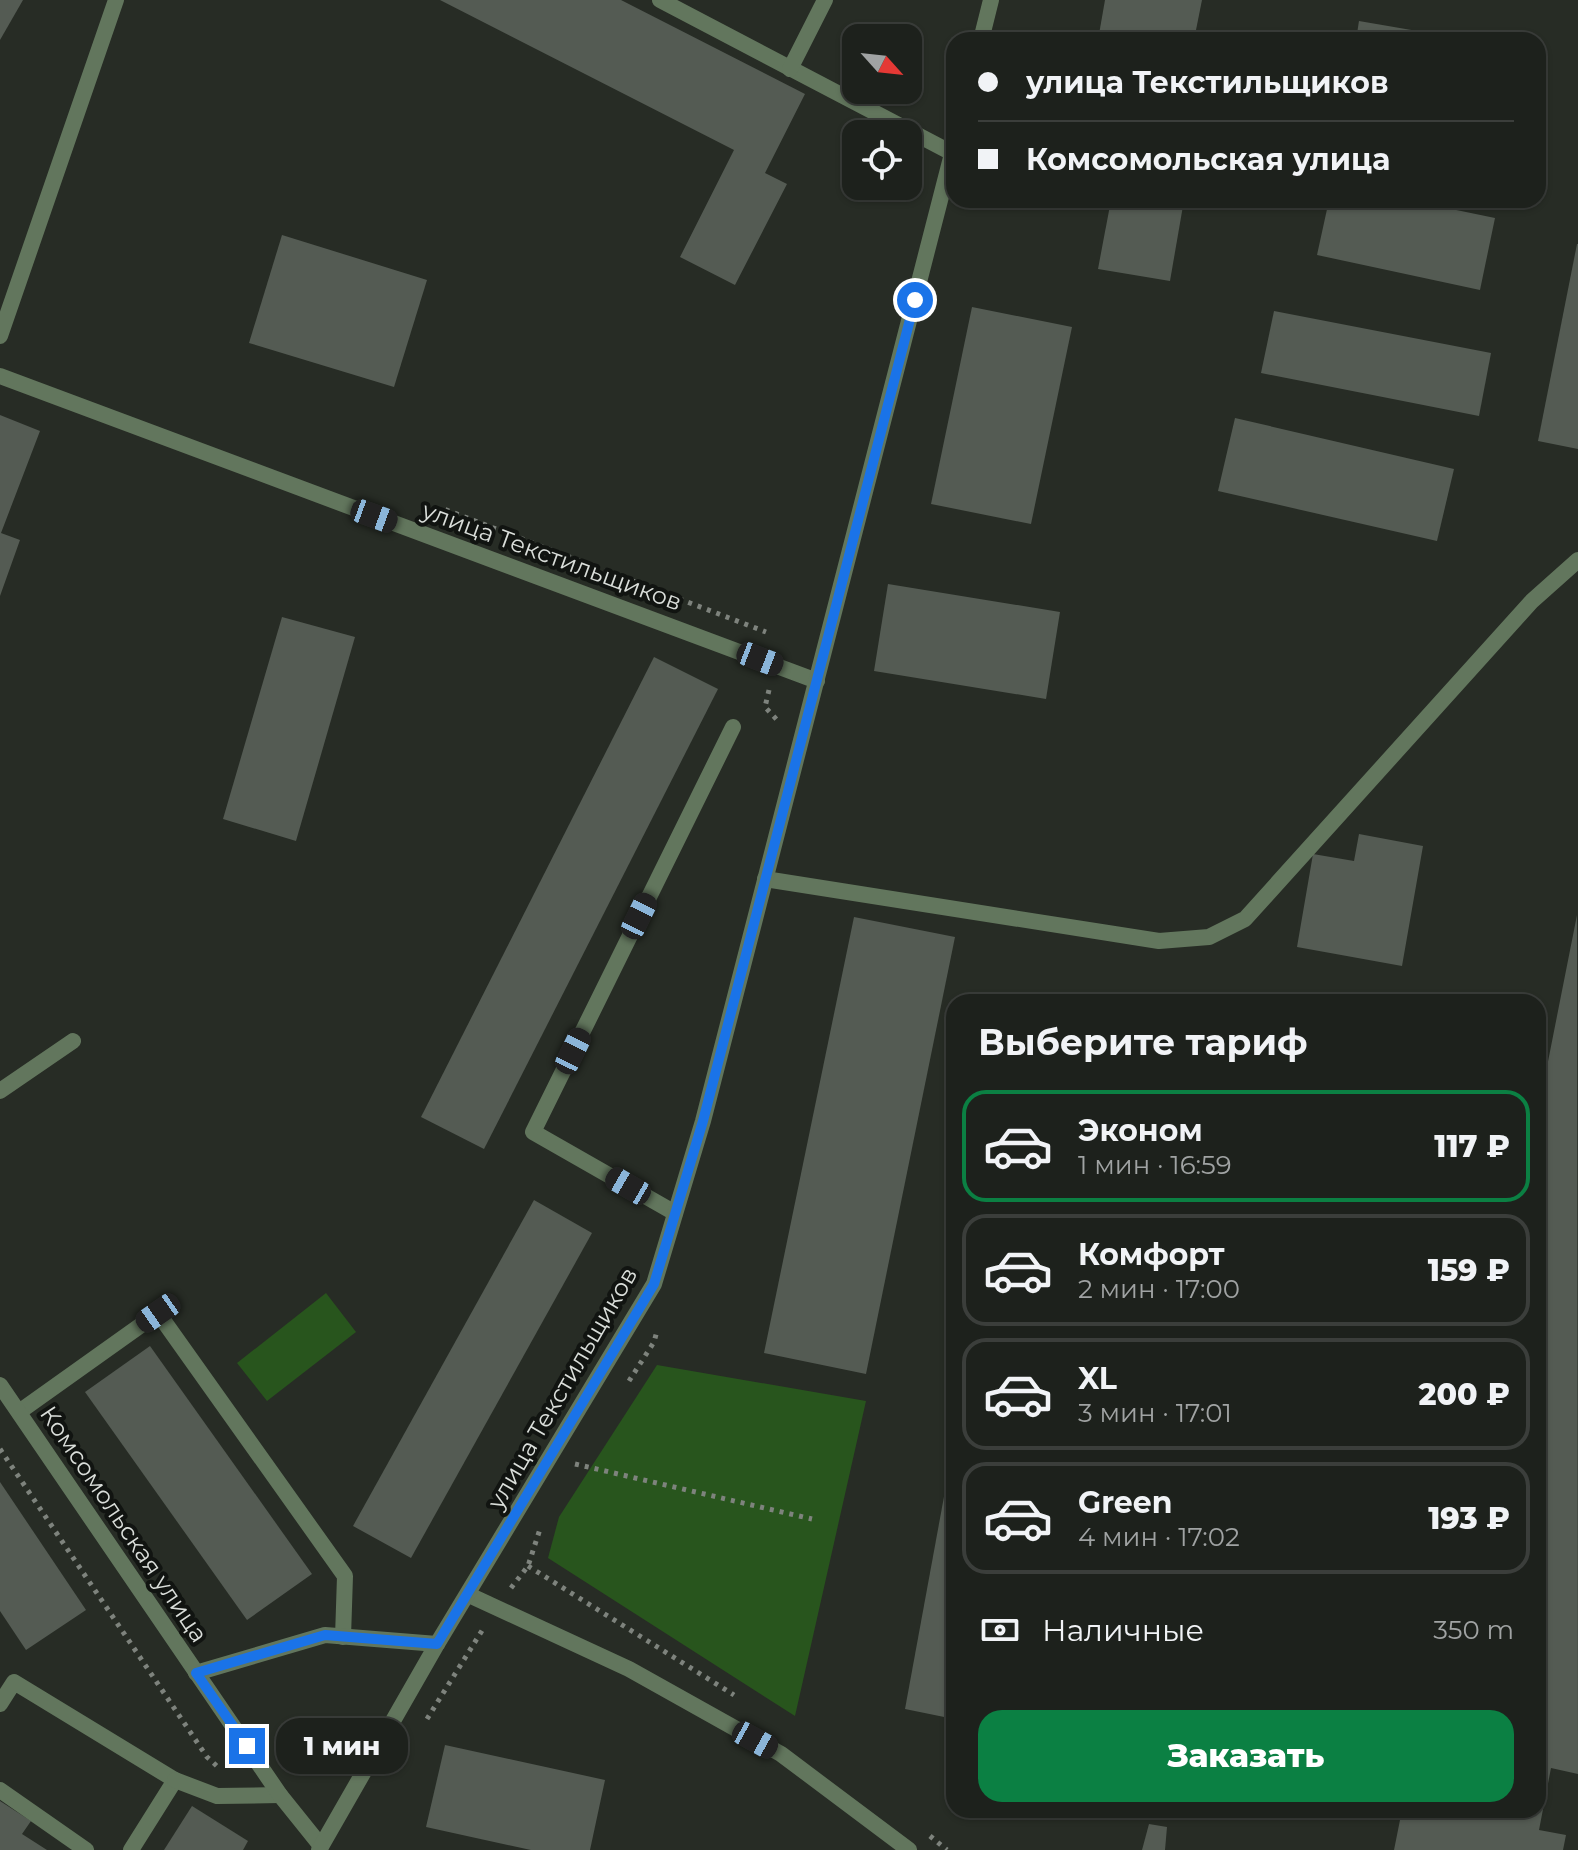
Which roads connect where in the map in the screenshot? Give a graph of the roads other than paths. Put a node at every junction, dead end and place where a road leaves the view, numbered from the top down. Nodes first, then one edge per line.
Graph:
1 (116, 0) edge
2 (660, 0) edge
3 (825, 0) edge
4 (991, 0) edge
5 (983, 32) edge
6 (790, 69) junction
7 (946, 147) edge
8 (946, 177) edge
9 (0, 336) edge
10 (0, 376) edge
11 (1578, 560) edge
12 (817, 681) junction
13 (733, 727) dead end
14 (765, 879) junction
15 (73, 1041) dead end
16 (0, 1091) edge
17 (675, 1213) junction
18 (0, 1385) edge
19 (19, 1412) junction
20 (469, 1595) junction
21 (343, 1637) junction
22 (437, 1644) junction
23 (196, 1673) junction
24 (0, 1704) edge
25 (175, 1780) junction
26 (0, 1790) edge
27 (280, 1795) junction
28 (320, 1848) edge
29 (86, 1850) edge
30 (131, 1850) edge
31 (909, 1850) edge

1 - 9 street
2 - 6 street
3 - 6 street
4 - 5 street
6 - 7 street
8 - 12 street, улица Текстильщиков
10 - 12 street, улица Текстильщиков
11 - 14 street
12 - 14 street, улица Текстильщиков
13 - 17 street
14 - 17 street, улица Текстильщиков
15 - 16 street
17 - 20 street, улица Текстильщиков
18 - 19 street, Комсомольская улица
19 - 21 street
19 - 23 street, Комсомольская улица
20 - 22 street, улица Текстильщиков
20 - 31 street
21 - 22 street
21 - 23 street
22 - 28 street, улица Текстильщиков
23 - 27 street, Комсомольская улица
24 - 25 street
25 - 27 street
25 - 30 street
26 - 29 street
27 - 28 street, Комсомольская улица

